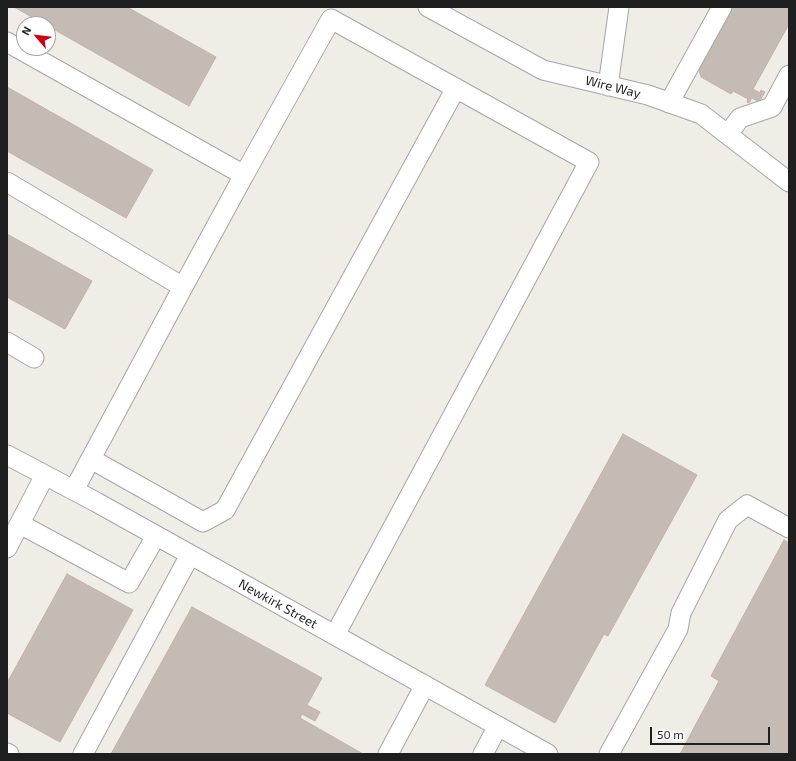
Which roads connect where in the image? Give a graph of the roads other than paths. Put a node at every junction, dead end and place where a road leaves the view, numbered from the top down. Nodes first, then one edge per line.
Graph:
1 (619, 7) edge
2 (722, 7) edge
3 (431, 8) edge
4 (7, 42) edge
5 (789, 75) edge
6 (608, 86) junction
7 (456, 88) junction
8 (669, 102) junction
9 (728, 134) junction
10 (244, 175) junction
11 (7, 182) edge
12 (789, 182) edge
13 (183, 286) junction
14 (7, 342) edge
15 (34, 358) dead end
16 (91, 459) junction
17 (9, 460) edge
18 (45, 475) junction
19 (74, 490) junction
20 (20, 524) junction
21 (789, 528) edge
22 (156, 536) junction
23 (7, 548) edge
24 (190, 554) junction
25 (335, 635) junction
26 (425, 685) junction
27 (498, 726) junction
28 (545, 753) edge
29 (83, 754) edge
30 (388, 754) edge
31 (483, 754) edge
32 (609, 754) edge

1 - 6 street
2 - 8 street
3 - 6 street, Wire Way
4 - 10 street
5 - 9 street
6 - 8 street, Wire Way
7 - 10 street
7 - 16 street
7 - 25 street
8 - 9 street, Wire Way
9 - 12 street, Wire Way
10 - 13 street
11 - 13 street
13 - 16 street
14 - 15 street
16 - 19 street
17 - 18 street, Newkirk Street
18 - 19 street, Newkirk Street
18 - 20 street
19 - 22 street, Newkirk Street
20 - 22 street
20 - 23 street
21 - 32 street
22 - 24 street, Newkirk Street
24 - 25 street, Newkirk Street
24 - 29 street
25 - 26 street, Newkirk Street
26 - 27 street, Newkirk Street
26 - 30 street
27 - 28 street, Newkirk Street
27 - 31 street

